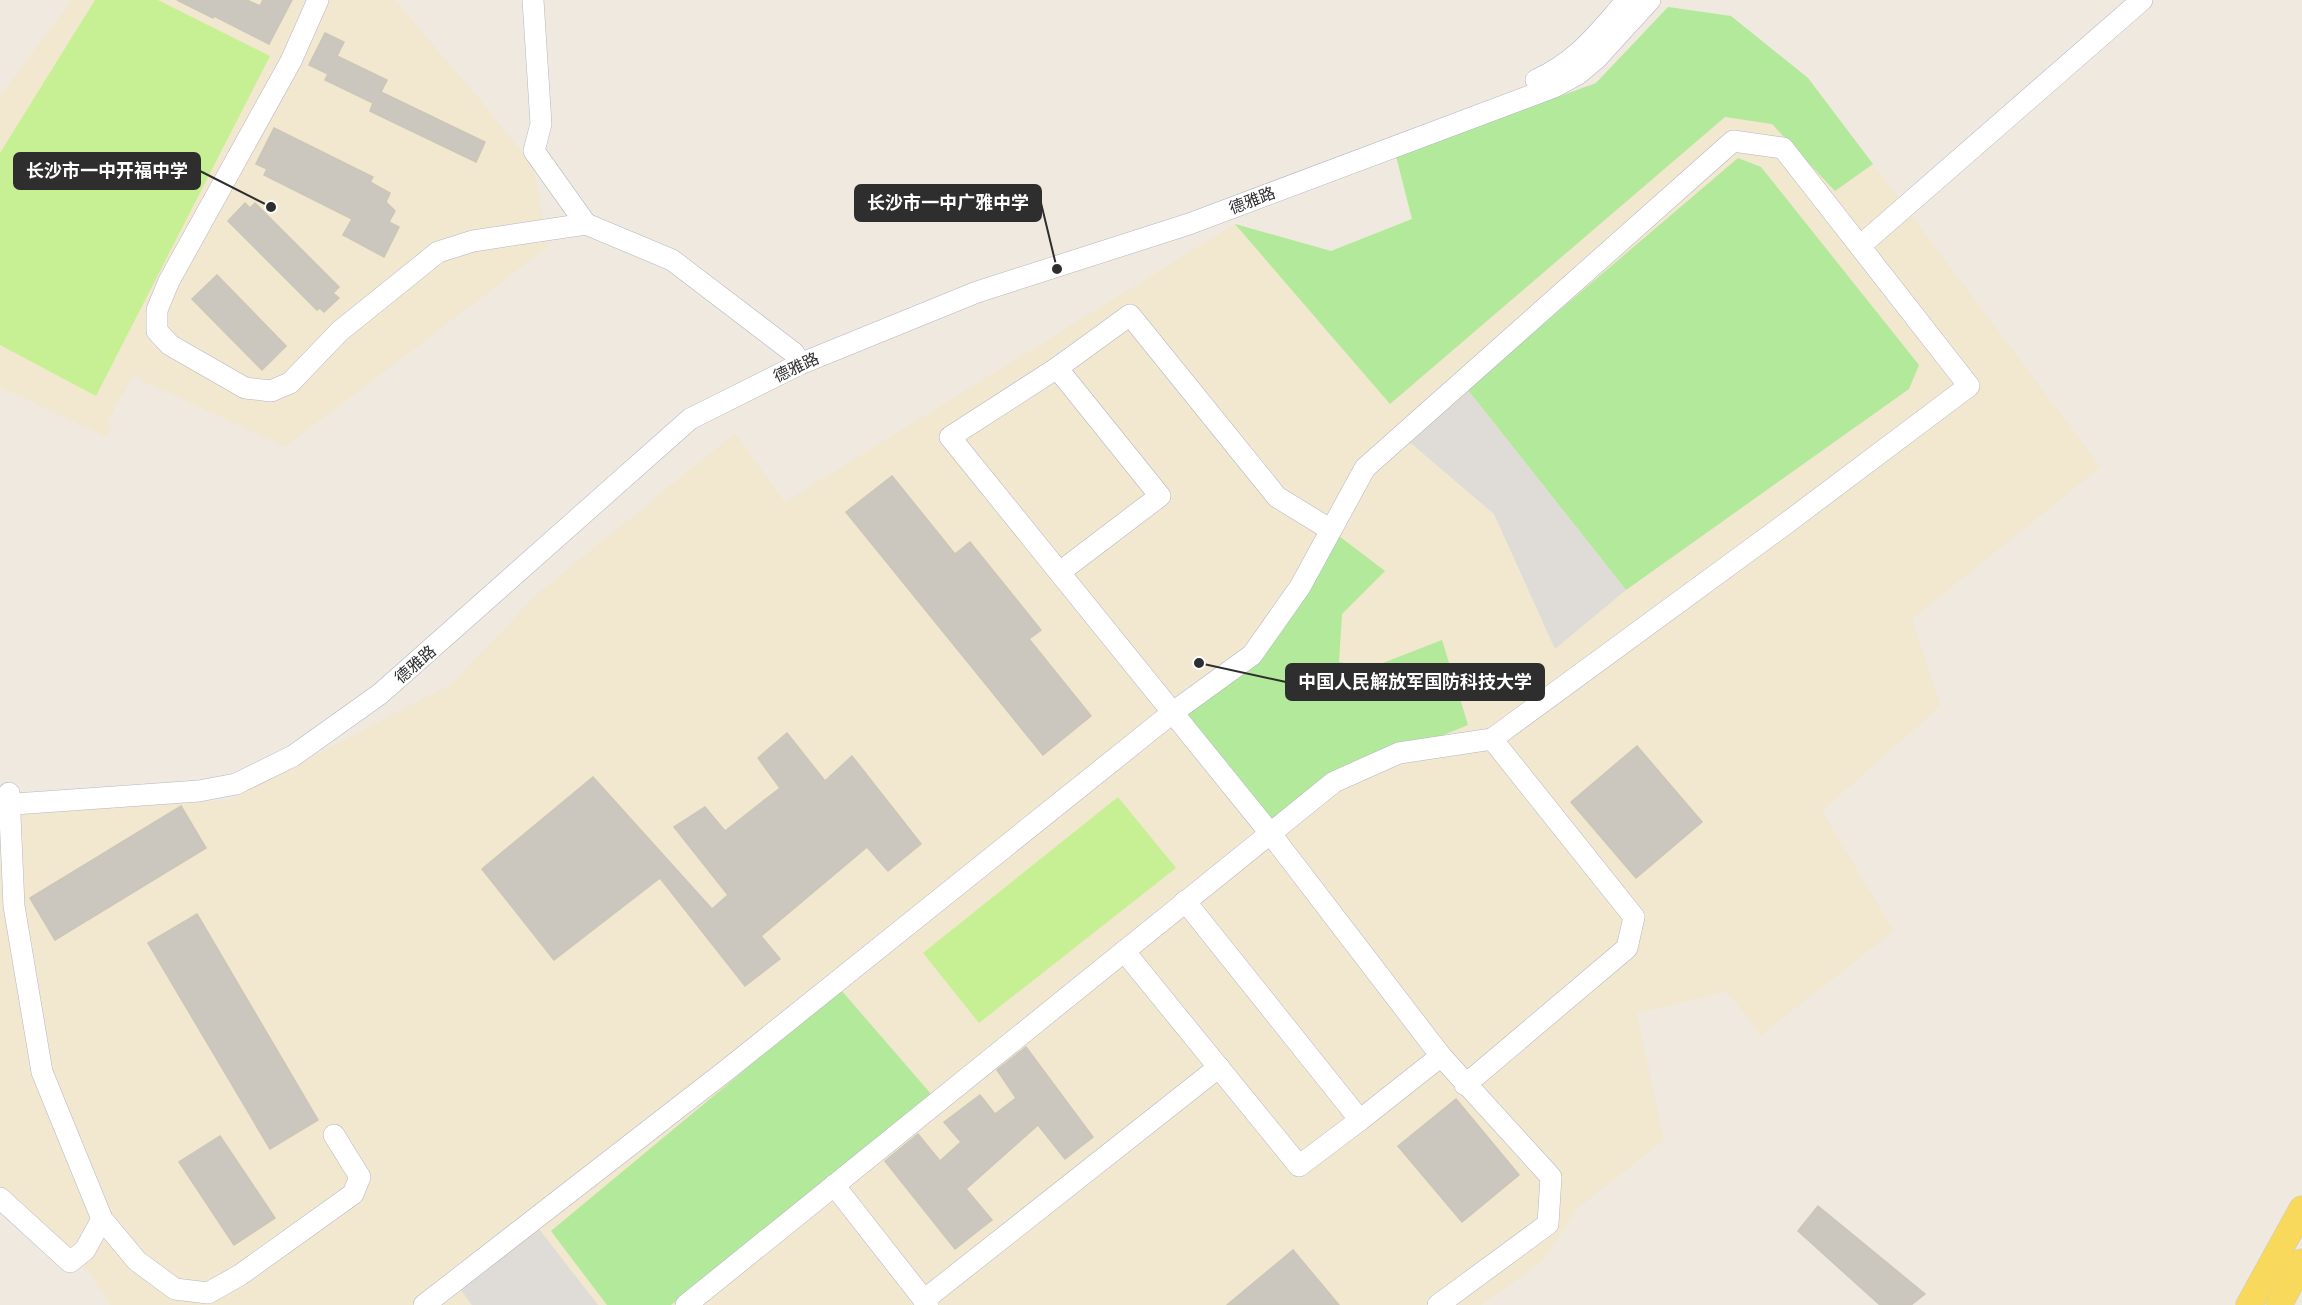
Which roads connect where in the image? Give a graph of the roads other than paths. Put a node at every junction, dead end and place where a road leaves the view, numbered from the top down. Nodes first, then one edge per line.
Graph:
1 (318, 0) edge
2 (533, 0) edge
3 (1628, 0) edge
4 (1650, 0) edge
5 (2142, 0) edge
6 (586, 224) junction
7 (1860, 246) junction
8 (797, 358) junction
9 (1057, 368) junction
10 (1331, 530) junction
11 (1060, 572) junction
12 (1172, 712) junction
13 (1492, 739) junction
14 (4, 799) edge
15 (1270, 833) junction
16 (1185, 901) junction
17 (1124, 951) junction
18 (1441, 1056) junction
19 (1219, 1067) junction
20 (1466, 1084) junction
21 (1360, 1120) junction
22 (334, 1135) dead end
23 (834, 1185) junction
24 (0, 1198) edge
25 (2302, 1209) edge
26 (102, 1220) junction
27 (2302, 1262) edge
28 (926, 1302) edge
29 (424, 1305) edge
30 (686, 1305) edge
31 (1438, 1305) edge
32 (2249, 1305) edge
33 (2278, 1305) edge

1 - 6 street
2 - 6 street
3 - 8 street, 德雅路
4 - 8 street, 德雅路
5 - 7 street
6 - 8 street
7 - 10 street
7 - 13 street
8 - 14 street, 德雅路
9 - 10 street
9 - 11 street
9 - 11 street
10 - 12 street
11 - 12 street
12 - 15 street
12 - 29 street
13 - 15 street
13 - 20 street
14 - 26 street
15 - 16 street
15 - 18 street
16 - 17 street
16 - 21 street
17 - 19 street
17 - 23 street
18 - 20 street
18 - 21 street
19 - 21 street
19 - 28 street
20 - 31 street
22 - 26 street
23 - 28 street
23 - 30 street
24 - 26 street
25 - 32 main road
27 - 33 main road

